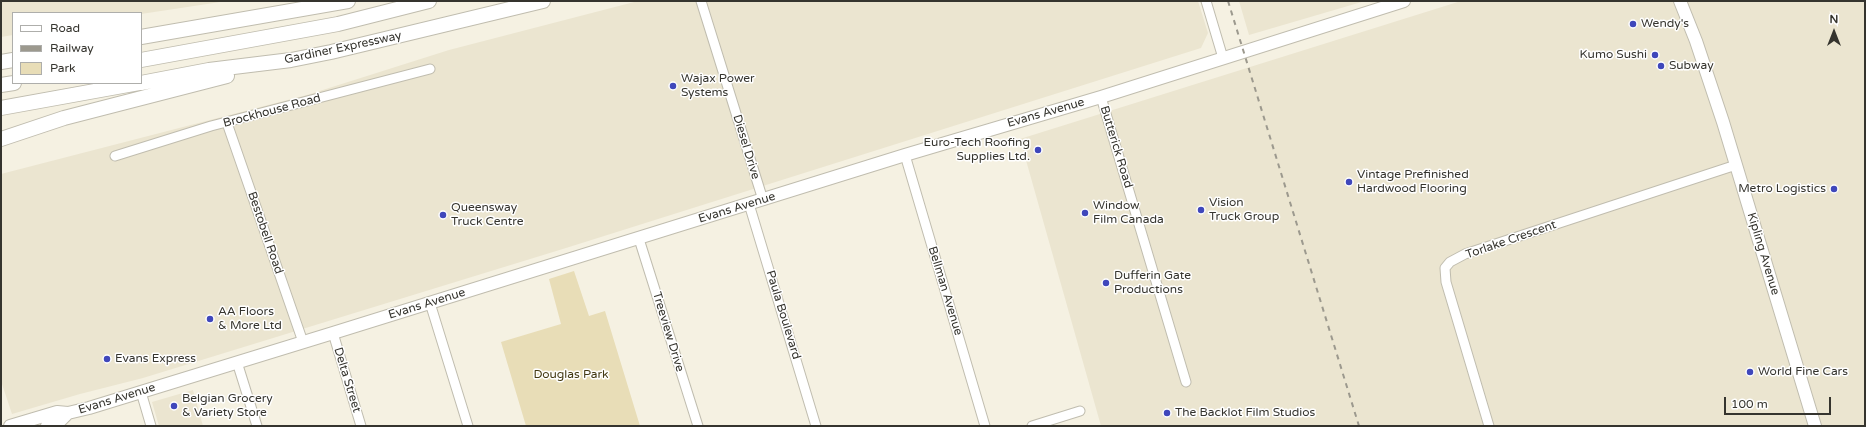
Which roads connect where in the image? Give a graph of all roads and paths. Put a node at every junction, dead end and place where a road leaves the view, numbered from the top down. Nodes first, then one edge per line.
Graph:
1 (348, 1) edge
2 (430, 1) edge
3 (544, 1) edge
4 (701, 1) edge
5 (1206, 1) edge
6 (1404, 1) edge
7 (1676, 1) edge
8 (1680, 1) edge
9 (1685, 15) junction
10 (142, 37) edge
11 (1224, 58) junction
12 (12, 60) edge
13 (142, 60) edge
14 (291, 60) junction
15 (1, 62) edge
16 (430, 69) dead end
17 (12, 83) edge
18 (142, 83) edge
19 (134, 84) edge
20 (1, 85) edge
21 (1101, 97) junction
22 (1, 108) edge
23 (227, 123) junction
24 (1, 140) edge
25 (904, 155) junction
26 (115, 156) dead end
27 (1736, 165) junction
28 (762, 200) junction
29 (749, 204) junction
30 (639, 239) junction
31 (430, 303) junction
32 (333, 333) junction
33 (303, 342) junction
34 (237, 362) junction
35 (1186, 382) dead end
36 (141, 392) junction
37 (1080, 411) dead end
38 (68, 413) junction
39 (10, 426) edge
40 (47, 426) edge
41 (151, 426) edge
42 (257, 426) edge
43 (361, 426) edge
44 (468, 426) edge
45 (698, 426) edge
46 (816, 426) edge
47 (985, 426) edge
48 (1032, 426) edge
49 (1489, 426) edge
50 (1815, 426) edge

1 - 10 highway
2 - 13 highway, Gardiner Expressway
3 - 14 highway, Gardiner Expressway
4 - 28 street, Diesel Drive
5 - 11 street
6 - 11 main road, Evans Avenue
7 - 9 main road, Kipling Avenue
8 - 9 main road, Kipling Avenue
9 - 27 main road, Kipling Avenue
11 - 21 main road, Evans Avenue
12 - 15 highway
14 - 18 highway, Gardiner Expressway
14 - 24 highway
16 - 23 street, Brockhouse Road
17 - 20 highway
19 - 22 highway, Gardiner Expressway
21 - 25 main road, Evans Avenue
21 - 35 street, Butterick Road
23 - 26 street, Brockhouse Road
23 - 33 street, Bestobell Road
25 - 28 main road, Evans Avenue
25 - 47 street, Bellman Avenue
27 - 49 street, Torlake Crescent
27 - 50 main road, Kipling Avenue
28 - 29 main road, Evans Avenue
29 - 30 main road, Evans Avenue
29 - 46 street, Paula Boulevard
30 - 31 main road, Evans Avenue
30 - 45 street, Treeview Drive
31 - 32 main road, Evans Avenue
31 - 44 street
32 - 33 main road, Evans Avenue
32 - 43 street, Delta Street
33 - 34 main road, Evans Avenue
34 - 36 main road, Evans Avenue
34 - 42 street
36 - 38 main road, Evans Avenue
36 - 41 street
37 - 48 street
38 - 39 main road, Evans Avenue
38 - 40 main road, Evans Avenue

